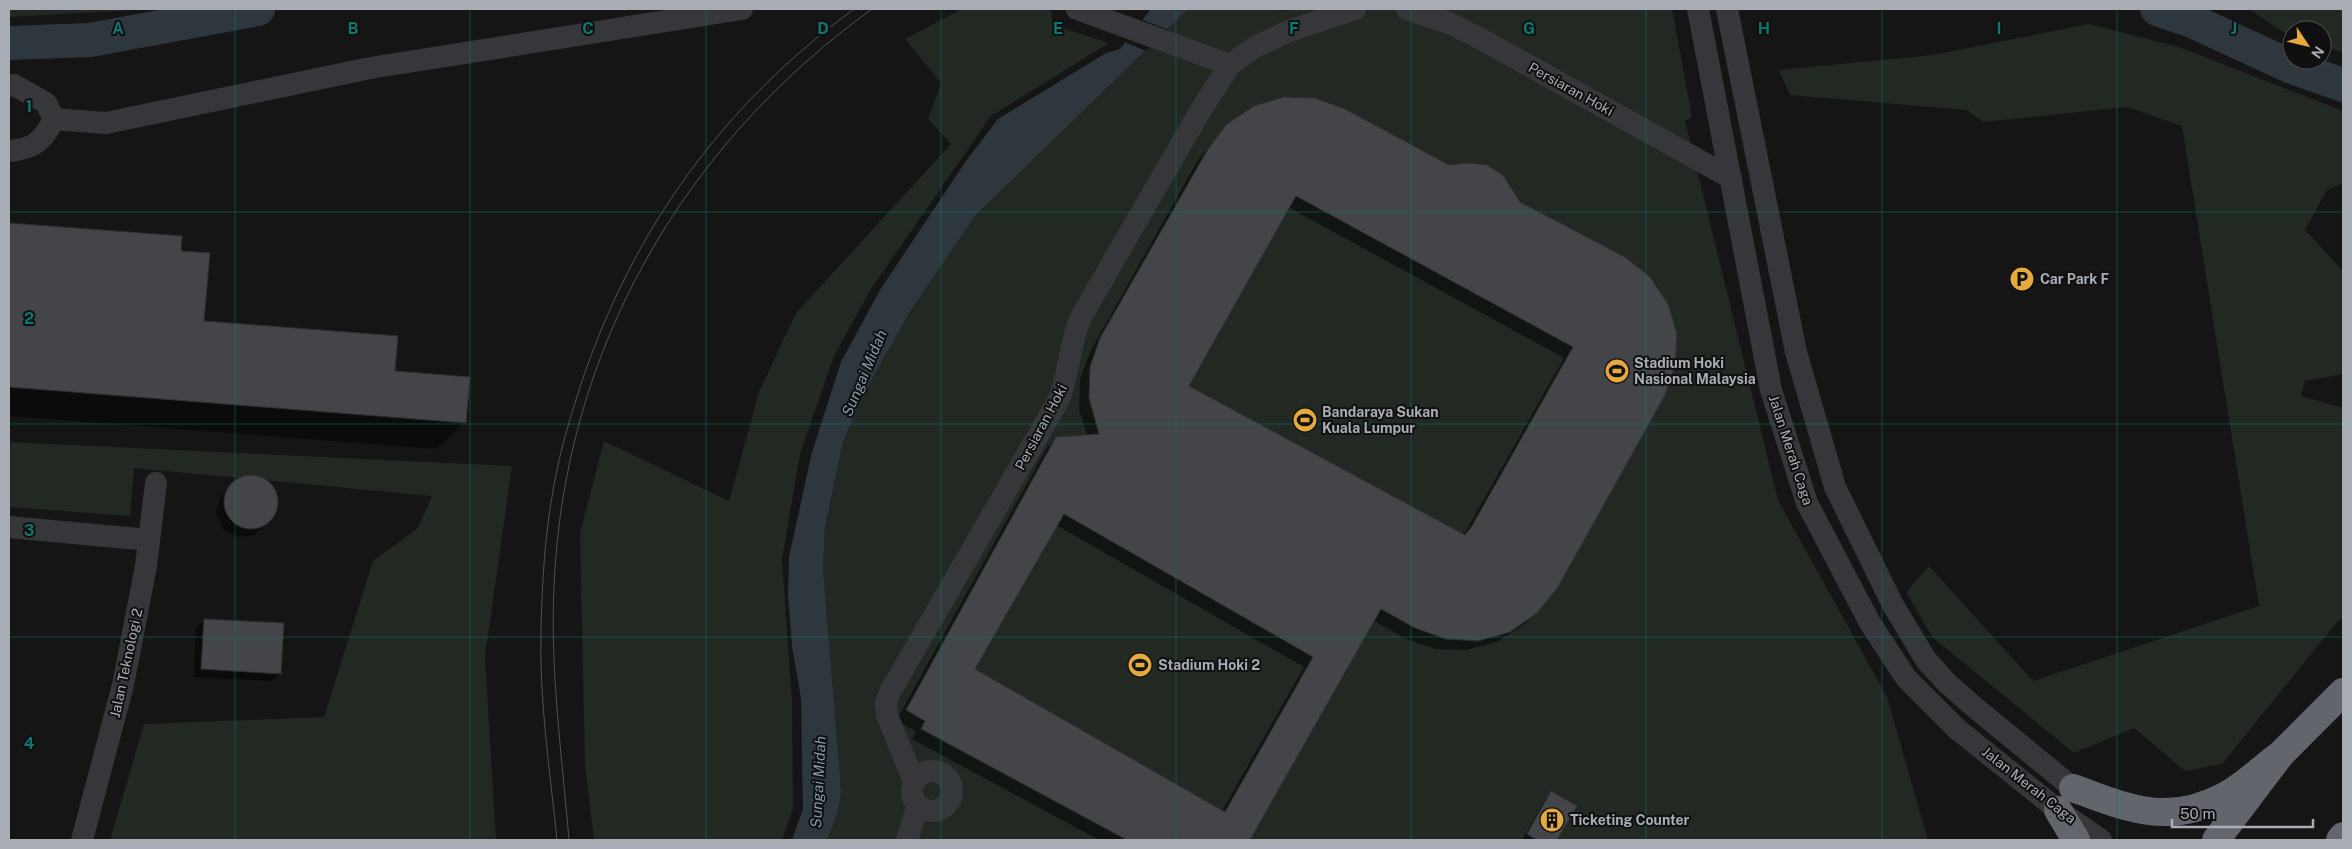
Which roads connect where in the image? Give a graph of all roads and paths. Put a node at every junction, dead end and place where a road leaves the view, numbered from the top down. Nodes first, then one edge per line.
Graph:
1 (742, 9) edge
2 (1077, 9) edge
3 (1355, 9) edge
4 (1407, 9) edge
5 (1698, 9) edge
6 (1727, 9) edge
7 (1230, 65) junction
8 (9, 86) edge
9 (54, 119) junction
10 (9, 151) edge
11 (1731, 178) junction
12 (156, 483) dead end
13 (9, 527) edge
14 (149, 540) junction
15 (2343, 692) edge
16 (2281, 754) junction
17 (914, 782) junction
18 (2073, 788) joint
19 (918, 805) junction
20 (2058, 810) junction
21 (2343, 836) edge
22 (82, 840) edge
23 (908, 840) edge
24 (2076, 840) edge
25 (2101, 840) edge
26 (2216, 840) edge
27 (2340, 840) edge

1 - 9 street
2 - 7 street
3 - 7 street, Persiaran Hoki
4 - 11 street, Persiaran Hoki
5 - 11 street, Jalan Merah Caga
6 - 18 street, Jalan Merah Caga
7 - 17 street, Persiaran Hoki
8 - 9 street
9 - 10 street
11 - 20 street, Jalan Merah Caga
12 - 14 street, Jalan Teknologi 2
13 - 14 street
14 - 22 street, Jalan Teknologi 2
15 - 16 highway
16 - 18 highway
16 - 26 highway
17 - 19 street
17 - 19 street
19 - 23 street
20 - 24 highway
20 - 25 street, Jalan Merah Caga
21 - 27 highway

